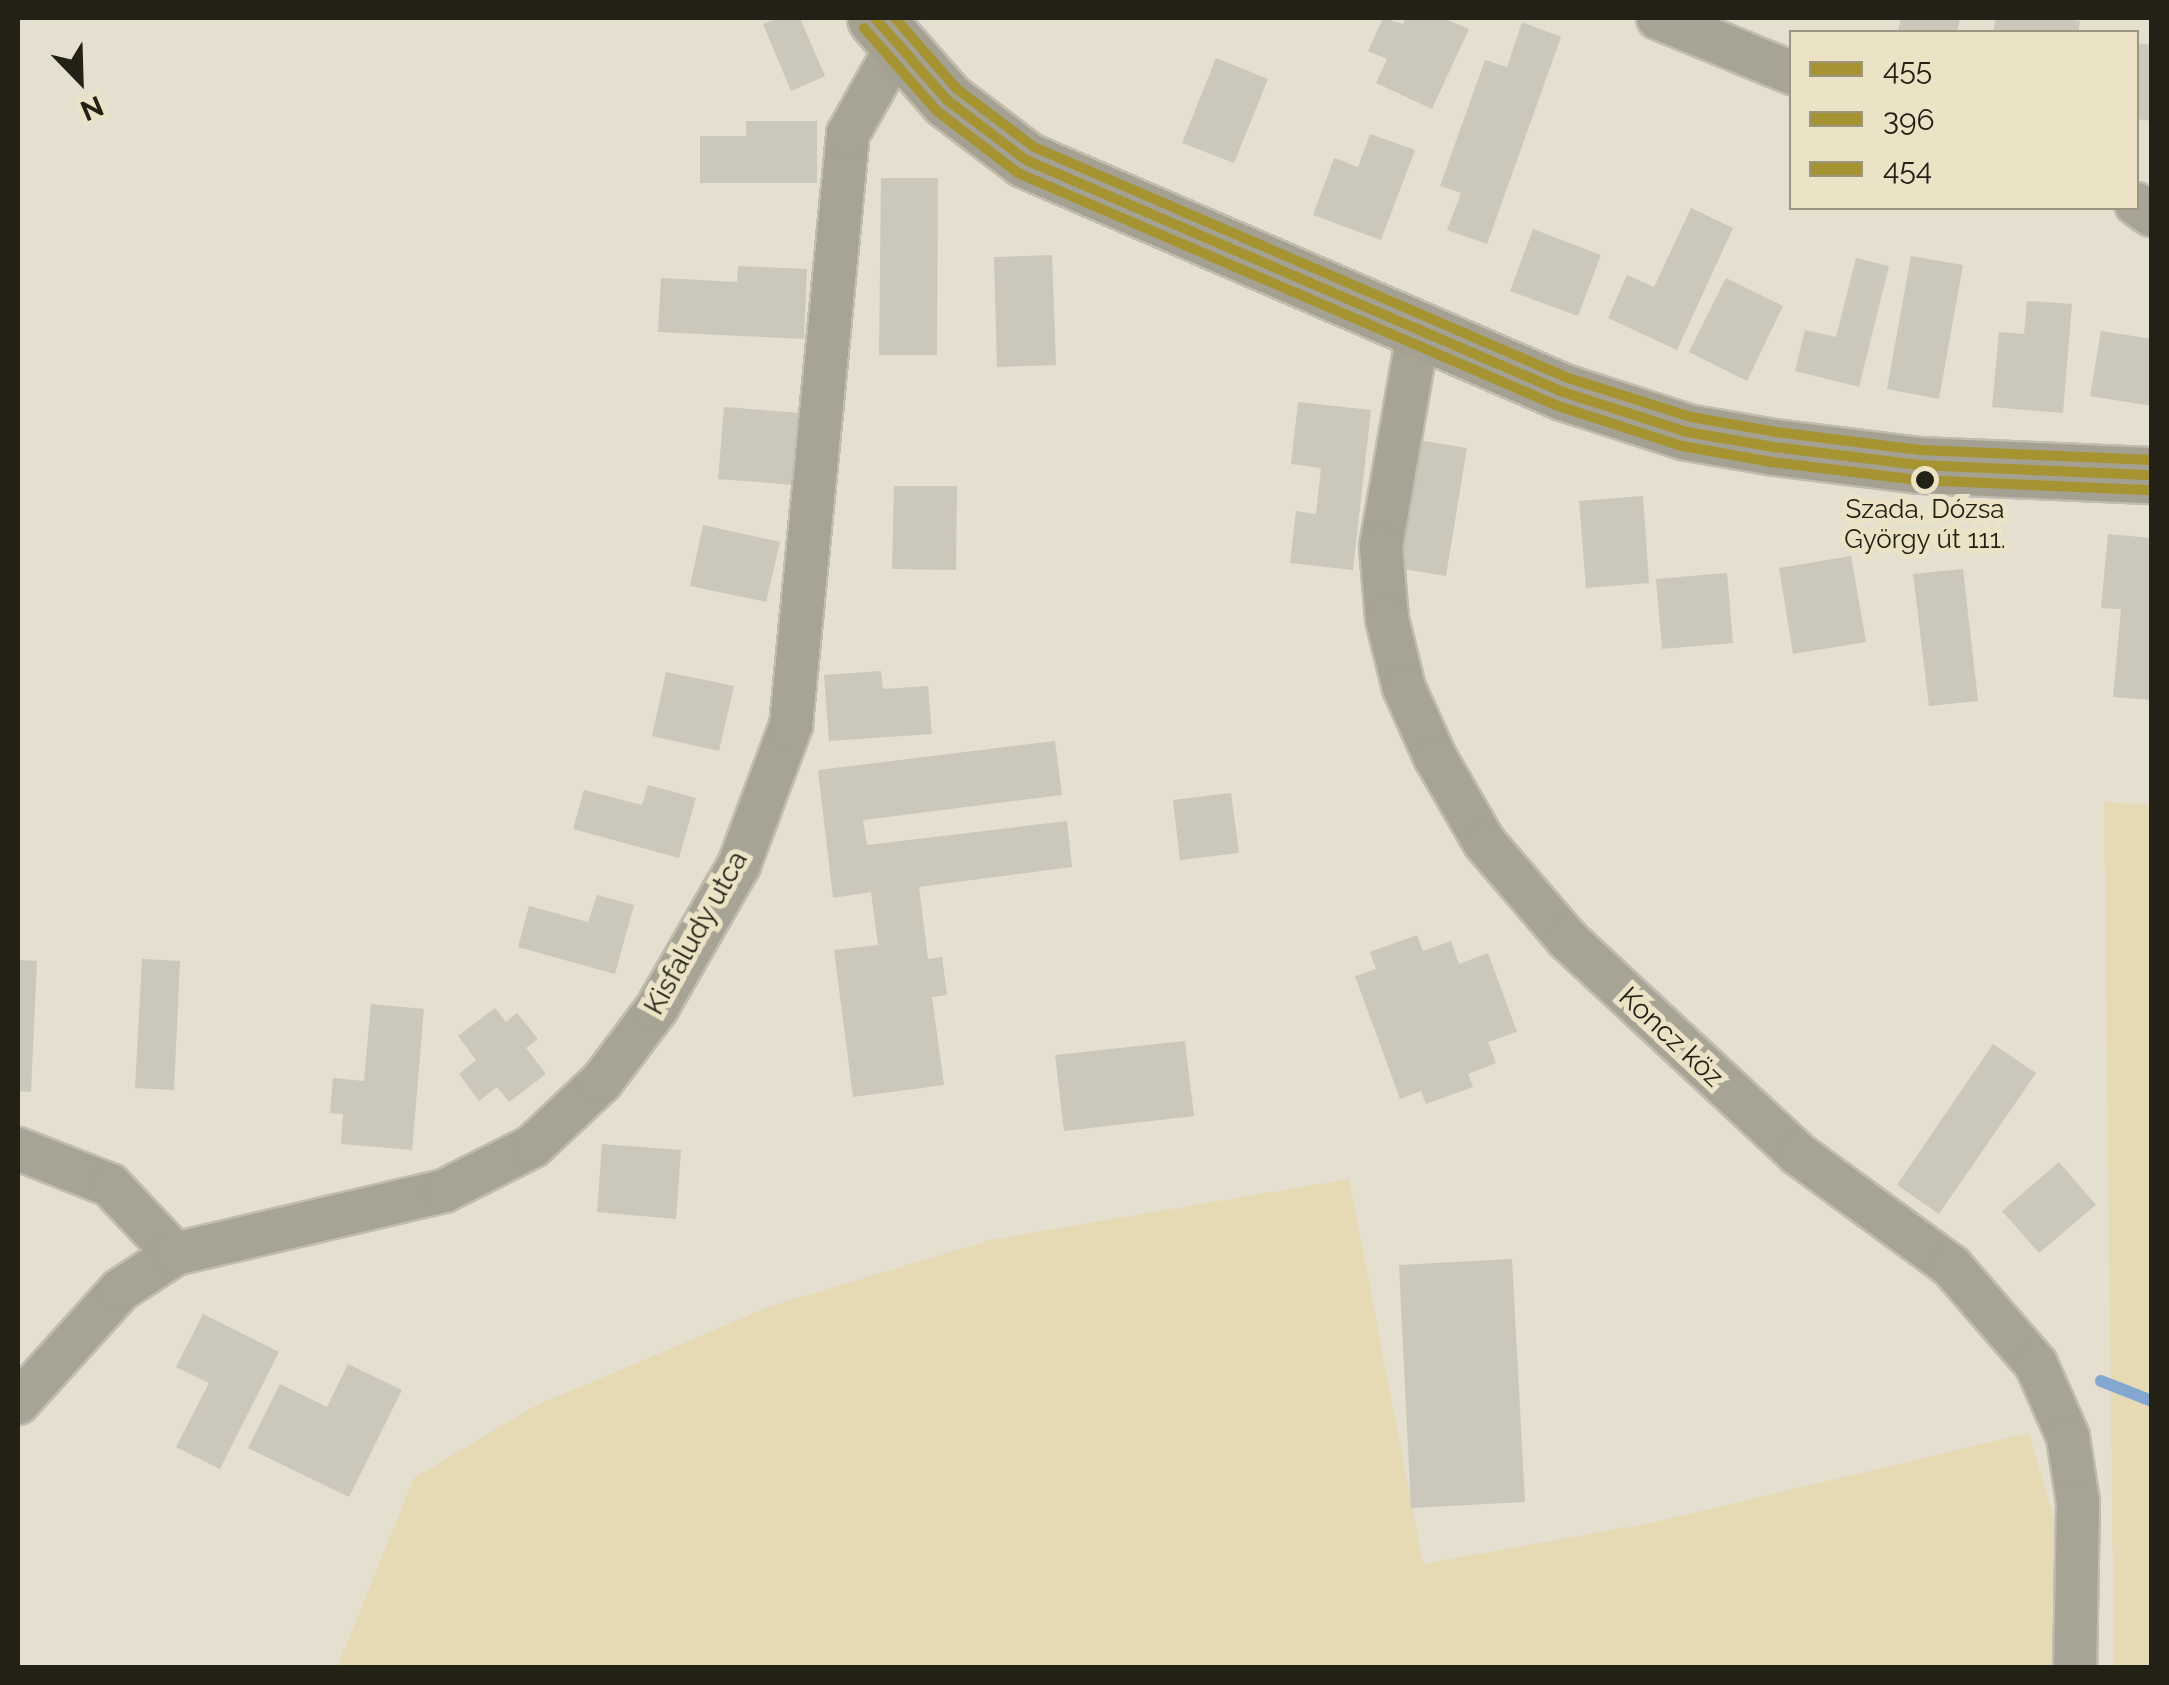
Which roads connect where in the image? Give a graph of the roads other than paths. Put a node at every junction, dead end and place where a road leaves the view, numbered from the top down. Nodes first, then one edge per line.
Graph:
1 (1658, 18) edge
2 (886, 31) edge
3 (1789, 71) edge
4 (1418, 334) junction
5 (2152, 475) edge
6 (18, 1149) edge
7 (175, 1254) junction
8 (18, 1402) edge
9 (2075, 1668) edge

1 - 3 street
2 - 4 main road
2 - 7 street, Kisfaludy utca
4 - 5 main road
4 - 9 street, Koncz köz
6 - 7 street
7 - 8 street, Kisfaludy utca

